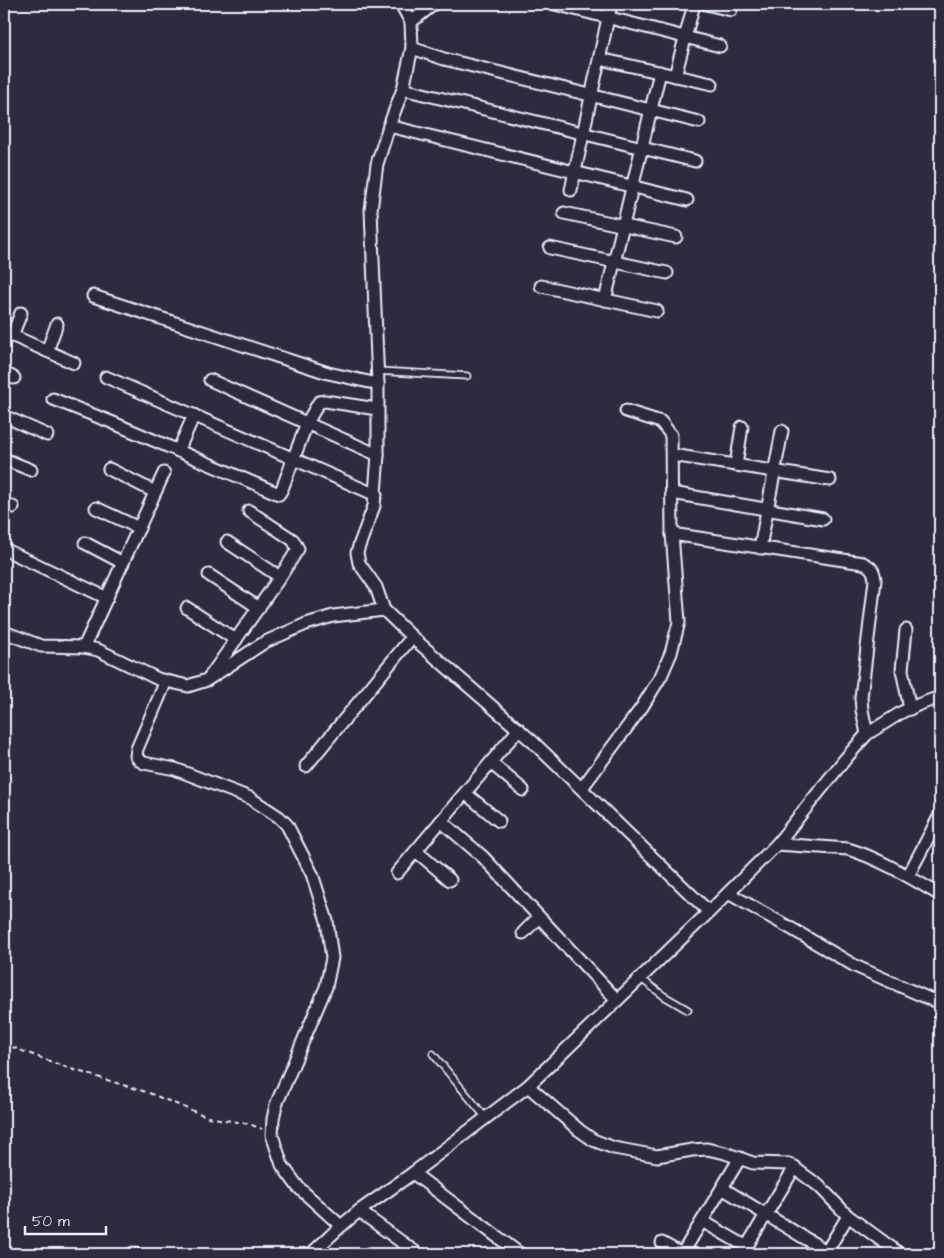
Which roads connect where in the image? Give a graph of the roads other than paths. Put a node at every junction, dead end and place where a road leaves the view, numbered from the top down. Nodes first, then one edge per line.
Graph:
1 (401, 4) edge
2 (555, 4) edge
3 (611, 4) edge
4 (694, 4) edge
5 (706, 4) edge
6 (429, 5) edge
7 (731, 10) dead end
8 (608, 17) junction
9 (411, 22) junction
10 (685, 38) junction
11 (720, 46) dead end
12 (412, 48) junction
13 (600, 58) junction
14 (660, 72) junction
15 (675, 76) junction
16 (712, 84) dead end
17 (404, 89) junction
18 (592, 96) junction
19 (651, 110) junction
20 (699, 122) dead end
21 (389, 126) junction
22 (584, 134) junction
23 (642, 148) junction
24 (695, 162) dead end
25 (575, 172) junction
26 (633, 186) junction
27 (571, 190) dead end
28 (687, 200) dead end
29 (564, 214) dead end
30 (623, 226) junction
31 (676, 237) dead end
32 (550, 248) dead end
33 (614, 262) junction
34 (667, 273) dead end
35 (541, 286) dead end
36 (93, 296) dead end
37 (605, 300) junction
38 (657, 311) dead end
39 (21, 313) dead end
40 (57, 324) dead end
41 (8, 334) edge
42 (47, 350) junction
43 (74, 363) dead end
44 (377, 371) junction
45 (467, 376) dead end
46 (106, 377) dead end
47 (210, 380) dead end
48 (378, 384) junction
49 (53, 399) dead end
50 (377, 409) junction
51 (626, 411) dead end
52 (194, 415) junction
53 (4, 416) edge
54 (308, 423) junction
55 (742, 427) dead end
56 (782, 431) dead end
57 (47, 435) dead end
58 (178, 451) junction
59 (378, 455) junction
60 (672, 455) junction
61 (293, 458) junction
62 (4, 459) edge
63 (736, 465) junction
64 (109, 469) dead end
65 (31, 470) dead end
66 (775, 471) junction
67 (164, 473) dead end
68 (830, 480) dead end
69 (156, 492) junction
70 (672, 493) junction
71 (376, 494) junction
72 (96, 508) dead end
73 (767, 510) junction
74 (249, 511) dead end
75 (823, 519) dead end
76 (139, 528) junction
77 (672, 534) junction
78 (227, 542) dead end
79 (85, 543) dead end
80 (760, 548) junction
81 (4, 549) edge
82 (123, 562) junction
83 (209, 575) dead end
84 (280, 577) junction
85 (107, 598) junction
86 (187, 608) dead end
87 (259, 608) junction
88 (384, 610) junction
89 (906, 630) dead end
90 (4, 632) edge
91 (412, 637) junction
92 (236, 640) junction
93 (84, 648) junction
94 (207, 680) junction
95 (166, 681) junction
96 (940, 697) edge
97 (910, 709) junction
98 (519, 729) junction
99 (867, 734) junction
100 (491, 763) junction
101 (306, 766) dead end
102 (582, 788) junction
103 (523, 790) dead end
104 (465, 793) junction
105 (940, 815) edge
106 (441, 821) junction
107 (499, 821) dead end
108 (777, 844) junction
109 (416, 852) junction
110 (398, 873) dead end
111 (908, 876) junction
112 (450, 880) dead end
113 (728, 893) junction
114 (940, 895) edge
115 (709, 912) junction
116 (539, 917) junction
117 (523, 933) dead end
118 (640, 978) junction
119 (617, 1000) junction
120 (940, 1001) edge
121 (688, 1010) dead end
122 (433, 1054) dead end
123 (528, 1086) junction
124 (486, 1118) junction
125 (740, 1158) junction
126 (795, 1167) junction
127 (413, 1173) junction
128 (722, 1188) junction
129 (359, 1211) junction
130 (766, 1215) junction
131 (848, 1216) junction
132 (702, 1220) junction
133 (341, 1226) junction
134 (662, 1243) dead end
135 (744, 1251) edge
136 (515, 1253) edge
137 (827, 1253) edge
138 (311, 1254) edge
139 (418, 1254) edge
140 (682, 1254) edge
141 (900, 1254) edge

1 - 9 street
2 - 8 street
3 - 8 street
4 - 10 street
5 - 7 street
6 - 9 street
8 - 10 street
8 - 13 street
9 - 12 street
10 - 11 street
10 - 15 street
12 - 17 street
12 - 18 street
13 - 14 street
13 - 18 street
14 - 15 street
14 - 19 street
15 - 16 street
17 - 21 street
17 - 22 street
18 - 19 street
18 - 22 street
19 - 20 street
19 - 23 street
21 - 25 street
21 - 44 street
22 - 23 street
22 - 25 street
23 - 24 street
23 - 26 street
25 - 26 street
25 - 27 street
26 - 28 street
26 - 30 street
29 - 30 street
30 - 31 street
30 - 33 street
32 - 33 street
33 - 34 street
33 - 37 street
35 - 37 street
36 - 48 street
37 - 38 street
39 - 41 street
40 - 42 street
41 - 42 street
42 - 43 street
44 - 45 lane
44 - 48 street
46 - 52 street
47 - 54 street
48 - 50 street
49 - 58 street
50 - 54 street
50 - 59 street
51 - 60 street
52 - 58 street
52 - 61 street
53 - 57 street
54 - 59 street
54 - 61 street
55 - 63 street
56 - 66 street
58 - 61 street
59 - 71 street
60 - 63 street
60 - 70 street
61 - 71 street
62 - 65 street
63 - 66 street
64 - 69 street
66 - 68 street
66 - 73 street
67 - 69 street
69 - 76 street
70 - 73 street
70 - 77 street
71 - 88 street
72 - 76 street
73 - 75 street
73 - 80 street
74 - 84 street
76 - 82 street
77 - 80 street
77 - 102 street
78 - 84 street
79 - 82 street
80 - 99 street
81 - 85 street
82 - 85 street
83 - 87 street
84 - 87 street
85 - 93 street
86 - 92 street
87 - 92 street
88 - 91 street
88 - 94 street
89 - 97 street
90 - 93 street
91 - 98 street
91 - 101 street
92 - 94 street
93 - 95 street
94 - 95 street
95 - 133 street
96 - 97 street
97 - 99 street
98 - 100 street
98 - 102 street
99 - 108 street
100 - 103 street
100 - 104 street
102 - 115 street
104 - 106 street
104 - 107 street
105 - 111 street
106 - 109 street
106 - 116 street
108 - 111 street
108 - 113 street
109 - 110 street
109 - 112 street
111 - 114 street
113 - 115 street
113 - 120 street
115 - 118 street
116 - 117 street
116 - 119 street
118 - 119 street
118 - 121 lane
119 - 123 street
122 - 124 lane
123 - 124 street
123 - 125 street
124 - 127 street
125 - 126 street
125 - 128 street
126 - 130 street
126 - 131 street
127 - 129 street
127 - 136 street
128 - 130 street
128 - 132 street
129 - 133 street
129 - 139 street
130 - 135 street
130 - 137 street
131 - 137 street
131 - 141 street
132 - 135 street
132 - 140 street
133 - 138 street
134 - 140 street

